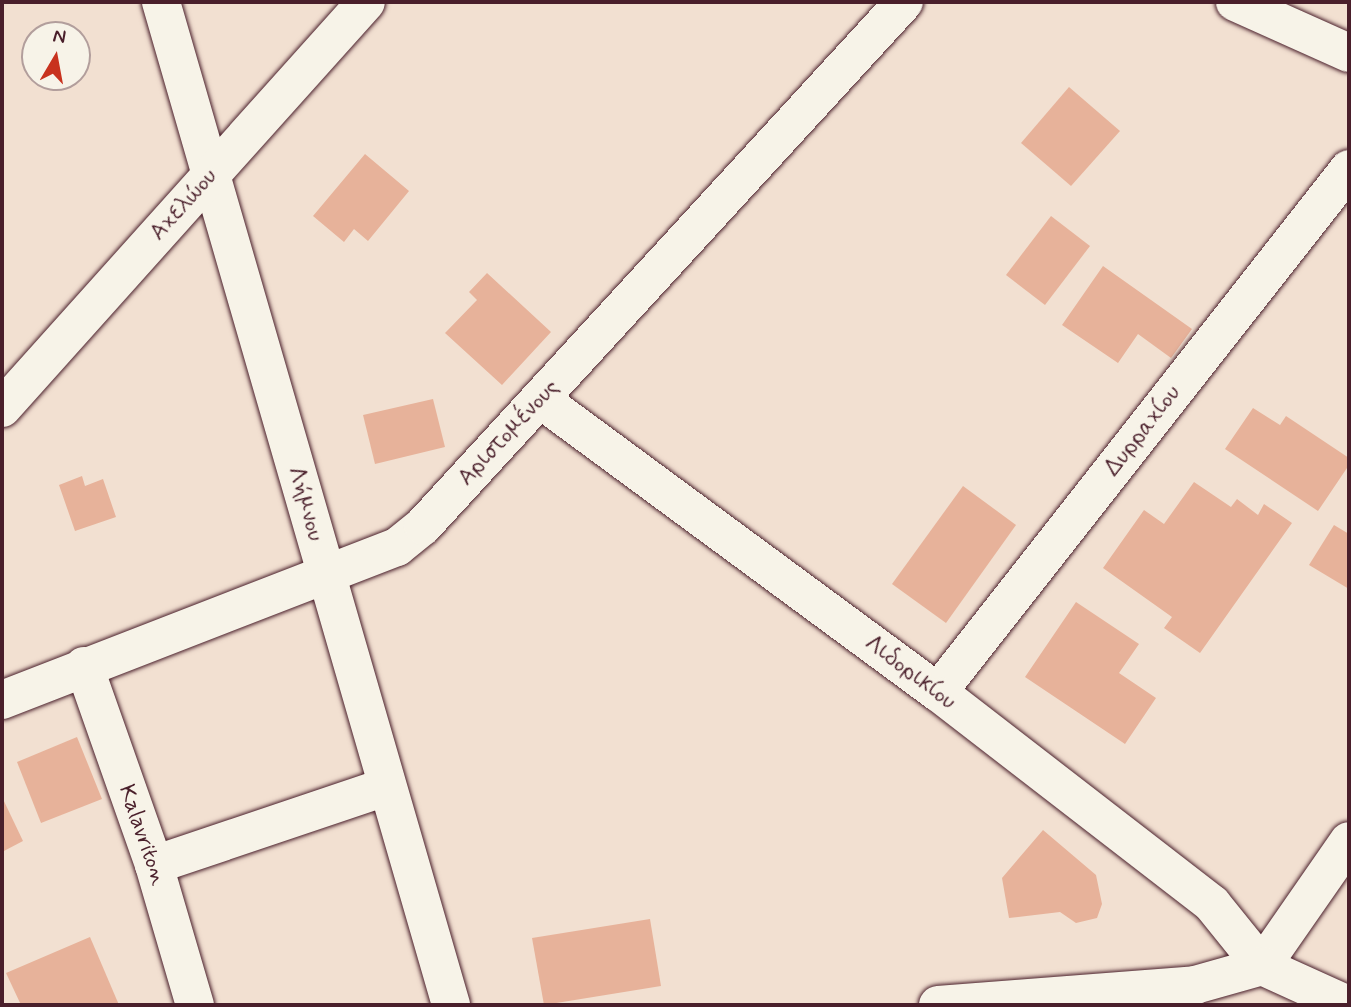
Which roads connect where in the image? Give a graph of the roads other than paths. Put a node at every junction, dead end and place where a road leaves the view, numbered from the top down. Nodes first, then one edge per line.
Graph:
1 (161, 2) edge
2 (366, 2) edge
3 (904, 2) edge
4 (1235, 2) edge
5 (1349, 53) edge
6 (1349, 169) edge
7 (209, 177) junction
8 (540, 400) junction
9 (2, 408) edge
10 (327, 576) junction
11 (84, 666) junction
12 (938, 692) junction
13 (2, 700) edge
14 (386, 787) junction
15 (1349, 841) edge
16 (154, 865) junction
17 (1262, 966) junction
18 (1192, 995) edge
19 (195, 1005) edge
20 (451, 1005) edge
21 (938, 1005) edge
22 (1348, 1005) edge

1 - 7 street, Λήμνου
2 - 7 street, Αχελώου
3 - 8 street, Αριστομένους
4 - 5 street
6 - 12 street, Δυρραχίου
7 - 9 street, Αχελώου
7 - 10 street, Λήμνου
8 - 10 street, Αριστομένους
8 - 12 street, Λιδορικίου
10 - 11 street, Αριστομένους
10 - 14 street, Λήμνου
11 - 13 street, Αριστομένους
11 - 16 street, Kalavriton
12 - 17 street, Λιδορικίου
14 - 16 street
14 - 20 street, Λήμνου
15 - 17 street
16 - 19 street, Kalavriton
17 - 18 street
17 - 22 street
18 - 21 street

